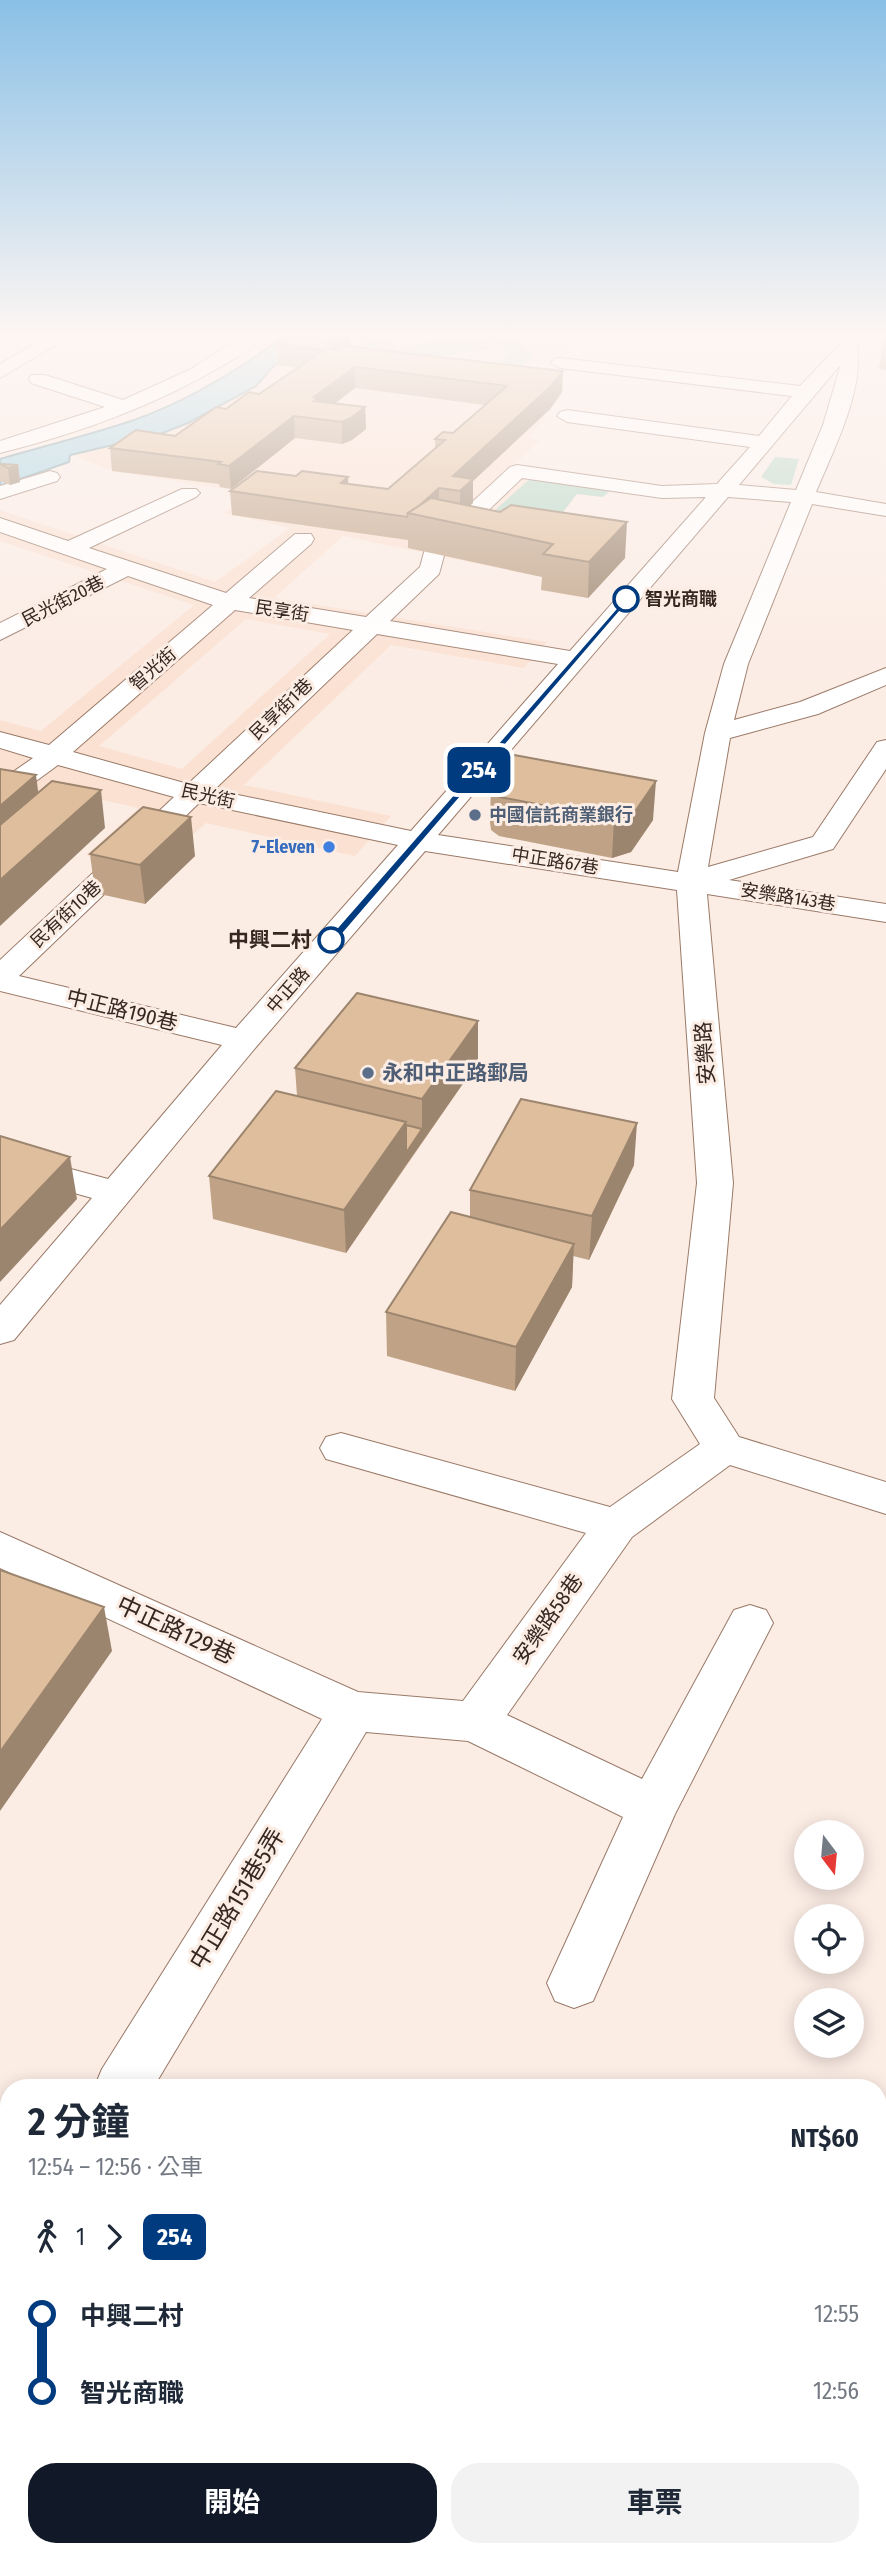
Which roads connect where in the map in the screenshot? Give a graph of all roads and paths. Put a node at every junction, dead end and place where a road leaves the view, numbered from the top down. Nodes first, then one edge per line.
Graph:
1 (752, 456) edge
2 (822, 456) edge
3 (50, 477) dead end
4 (720, 490) junction
5 (0, 493) edge
6 (189, 493) dead end
7 (806, 497) junction
8 (882, 504) edge
9 (0, 524) edge
10 (303, 539) dead end
11 (68, 549) junction
12 (126, 568) junction
13 (229, 602) junction
14 (369, 625) junction
15 (0, 633) edge
16 (574, 659) junction
17 (886, 676) edge
18 (718, 733) junction
19 (0, 740) edge
20 (886, 748) edge
21 (54, 755) junction
22 (194, 793) junction
23 (0, 794) edge
24 (419, 841) junction
25 (691, 882) junction
26 (886, 913) edge
27 (0, 979) edge
28 (244, 1040) junction
29 (0, 1161) edge
30 (116, 1193) junction
31 (0, 1331) edge
32 (341, 1448) dead end
33 (724, 1448) junction
34 (886, 1498) edge
35 (616, 1525) junction
36 (0, 1549) edge
37 (750, 1623) dead end
38 (353, 1710) junction
39 (475, 1722) junction
40 (652, 1808) junction
41 (573, 1983) dead end
42 (128, 2079) edge

1 - 4 street, 中正路
2 - 7 street, 安樂路
3 - 5 street
4 - 7 street
4 - 14 street, 民享街1巷
4 - 16 street, 中正路
6 - 11 street
7 - 8 street
7 - 18 street, 安樂路
9 - 11 street, 民享街
10 - 13 street, 智光街
11 - 12 street, 民享街
12 - 13 street, 民享街
12 - 15 street, 民光街20巷
13 - 14 street, 民享街
13 - 21 street, 智光街
14 - 16 street, 民享街
14 - 22 street, 民享街1巷
16 - 24 street, 中正路
17 - 18 street
18 - 25 street, 安樂路
19 - 21 street, 民光街
20 - 25 street
21 - 22 street, 民光街
21 - 23 street, 智光街
22 - 24 street, 民光街
22 - 27 street, 民有街10巷
24 - 25 street, 中正路67巷
24 - 28 street, 中正路
25 - 26 street, 安樂路143巷
25 - 33 street, 安樂路
27 - 28 street, 中正路190巷
28 - 30 street, 中正路
29 - 30 street
30 - 31 street, 中正路
32 - 35 street
33 - 34 street
33 - 35 street, 安樂路58巷
35 - 39 street, 安樂路58巷
36 - 38 street, 中正路129巷
37 - 40 street
38 - 39 street
38 - 42 street, 中正路151巷5弄
39 - 40 street
40 - 41 street

